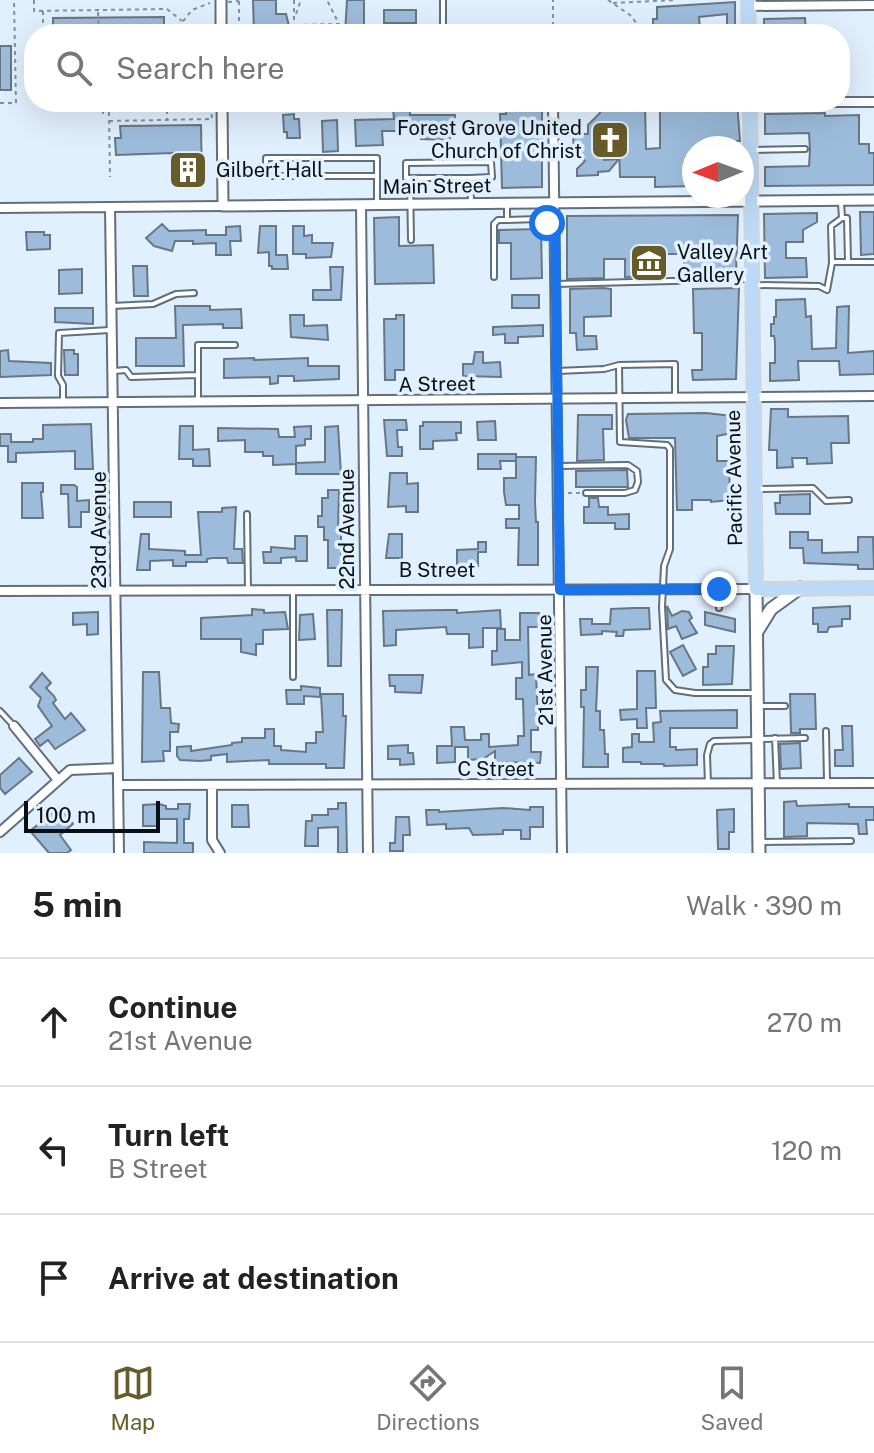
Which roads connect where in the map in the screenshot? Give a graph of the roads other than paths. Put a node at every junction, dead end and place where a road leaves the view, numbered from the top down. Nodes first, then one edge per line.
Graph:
1 (443, 0) edge
2 (221, 1) edge
3 (844, 2) edge
4 (748, 3) edge
5 (874, 5) edge
6 (221, 24) edge
7 (443, 24) edge
8 (749, 24) edge
9 (850, 102) edge
10 (874, 102) edge
11 (222, 112) edge
12 (553, 112) edge
13 (750, 112) edge
14 (750, 136) edge
15 (805, 149) dead end
16 (754, 150) edge
17 (377, 176) junction
18 (410, 178) junction
19 (470, 178) junction
20 (874, 200) edge
21 (754, 201) edge
22 (840, 201) junction
23 (682, 202) edge
24 (507, 203) junction
25 (555, 203) junction
26 (411, 204) junction
27 (471, 204) junction
28 (361, 205) junction
29 (377, 205) junction
30 (223, 206) junction
31 (110, 207) junction
32 (0, 208) edge
33 (751, 208) edge
34 (842, 218) junction
35 (507, 220) junction
36 (555, 223) junction
37 (411, 240) dead end
38 (832, 262) junction
39 (848, 262) junction
40 (874, 262) edge
41 (494, 277) dead end
42 (752, 282) junction
43 (556, 284) junction
44 (194, 293) dead end
45 (112, 306) junction
46 (112, 329) junction
47 (235, 345) dead end
48 (619, 365) junction
49 (114, 371) junction
50 (557, 371) junction
51 (198, 375) junction
52 (874, 396) edge
53 (619, 398) junction
54 (675, 398) junction
55 (753, 398) junction
56 (557, 399) junction
57 (362, 401) junction
58 (114, 402) junction
59 (198, 402) junction
60 (0, 403) edge
61 (63, 403) junction
62 (558, 466) junction
63 (755, 489) junction
64 (586, 493) road end
65 (849, 500) dead end
66 (247, 514) dead end
67 (800, 588) junction
68 (874, 588) edge
69 (662, 589) junction
70 (719, 589) junction
71 (756, 589) junction
72 (115, 590) junction
73 (248, 590) junction
74 (293, 590) junction
75 (363, 590) junction
76 (560, 590) junction
77 (0, 591) edge
78 (719, 608) dead end
79 (756, 634) junction
80 (293, 677) dead end
81 (757, 693) junction
82 (757, 706) junction
83 (785, 706) dead end
84 (0, 711) edge
85 (14, 726) joint
86 (826, 731) dead end
87 (775, 738) junction
88 (805, 738) dead end
89 (757, 739) junction
90 (118, 768) junction
91 (58, 780) junction
92 (827, 783) junction
93 (874, 783) edge
94 (708, 784) junction
95 (757, 784) junction
96 (777, 784) junction
97 (118, 785) junction
98 (367, 785) junction
99 (562, 785) junction
100 (212, 786) junction
101 (0, 832) edge
102 (851, 841) dead end
103 (758, 848) edge
104 (119, 853) edge
105 (220, 853) edge
106 (368, 853) edge
107 (562, 853) edge

1 - 7 lane
2 - 6 street
3 - 4 street
3 - 5 street
4 - 8 main road
9 - 10 street
11 - 30 street
12 - 25 street, 21st Avenue
13 - 14 main road, Pacific Avenue
15 - 16 lane
17 - 17 lane
17 - 29 lane
18 - 19 lane
18 - 19 lane
18 - 26 lane
19 - 27 lane
20 - 22 street, Main Street
21 - 22 street, Main Street
22 - 34 lane
23 - 25 street, Main Street
24 - 25 street, Main Street
24 - 27 street, Main Street
24 - 35 lane
25 - 36 street, 21st Avenue
26 - 27 street, Main Street
26 - 29 street, Main Street
26 - 37 lane
28 - 29 street, Main Street
28 - 30 street, Main Street
28 - 57 street, 22nd Avenue
30 - 31 street, Main Street
31 - 32 street, Main Street
31 - 45 street, 23rd Avenue
33 - 42 main road, Pacific Avenue
34 - 38 lane
34 - 39 lane
35 - 36 lane
35 - 41 lane
36 - 43 street, 21st Avenue
38 - 39 lane
38 - 42 lane
39 - 40 lane
42 - 43 lane
42 - 55 main road, Pacific Avenue
43 - 50 street, 21st Avenue
44 - 45 lane
45 - 46 street, 23rd Avenue
46 - 49 street, 23rd Avenue
46 - 61 lane
47 - 51 lane
48 - 50 lane
48 - 53 lane
48 - 54 lane
49 - 51 lane
49 - 58 street, 23rd Avenue
50 - 56 street, 21st Avenue
51 - 59 lane
52 - 55 street, A Street
53 - 54 street, A Street
53 - 56 street, A Street
53 - 69 lane
54 - 55 street, A Street
55 - 63 main road, Pacific Avenue
56 - 57 street, A Street
56 - 62 street, 21st Avenue
57 - 59 street, A Street
57 - 75 street, 22nd Avenue
58 - 59 street, A Street
58 - 61 street, A Street
58 - 72 street, 23rd Avenue
60 - 61 street, A Street
62 - 64 lane
62 - 76 street, 21st Avenue
63 - 65 lane
63 - 71 main road, Pacific Avenue
66 - 73 lane
67 - 68 main road, B Street
67 - 71 main road, B Street
67 - 79 main road
69 - 70 street, B Street
69 - 76 street, B Street
69 - 81 lane
70 - 71 street, B Street
70 - 78 lane
71 - 79 main road, Pacific Avenue
72 - 73 street, B Street
72 - 77 street, B Street
72 - 90 street, 23rd Avenue
73 - 74 street, B Street
74 - 75 street, B Street
74 - 80 lane
75 - 76 street, B Street
75 - 98 street, 22nd Avenue
76 - 99 street, 21st Avenue
79 - 81 main road, Pacific Avenue
81 - 82 main road, Pacific Avenue
82 - 83 lane
82 - 89 main road, Pacific Avenue
84 - 85 lane
85 - 91 street
86 - 92 lane
87 - 88 lane
87 - 89 lane
87 - 96 lane
89 - 94 lane
89 - 95 main road, Pacific Avenue
90 - 91 street
90 - 97 street, 23rd Avenue
91 - 101 street
92 - 93 street, C Street
92 - 96 street, C Street
94 - 95 street, C Street
94 - 99 street, C Street
95 - 96 street, C Street
95 - 103 main road, Pacific Avenue
97 - 100 street, C Street
97 - 104 street, 23rd Avenue
98 - 99 street, C Street
98 - 100 street, C Street
98 - 106 street, 22nd Avenue
99 - 107 street, 21st Avenue
100 - 105 street
102 - 103 lane

